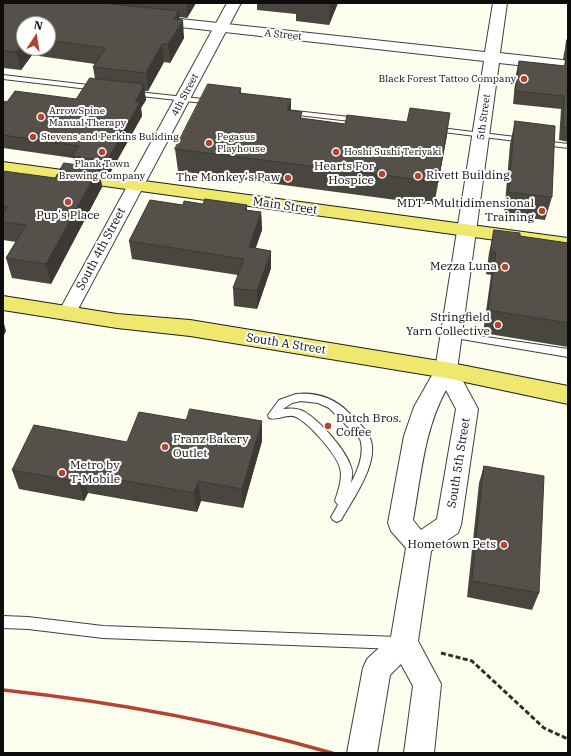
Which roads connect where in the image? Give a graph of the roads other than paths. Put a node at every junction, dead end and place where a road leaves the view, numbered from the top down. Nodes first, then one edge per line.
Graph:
1 (234, 3) edge
2 (500, 3) edge
3 (135, 18) edge
4 (221, 28) junction
5 (492, 58) junction
6 (563, 65) edge
7 (3, 77) edge
8 (105, 89) edge
9 (121, 91) edge
10 (183, 99) junction
11 (222, 104) edge
12 (282, 111) edge
13 (365, 121) edge
14 (425, 128) edge
15 (481, 135) junction
16 (568, 146) edge
17 (3, 167) edge
18 (135, 186) junction
19 (468, 231) junction
20 (568, 244) edge
21 (3, 303) edge
22 (67, 313) junction
23 (452, 336) junction
24 (568, 353) edge
25 (446, 370) junction
26 (568, 395) edge
27 (273, 415) joint
28 (419, 545) junction
29 (3, 622) edge
30 (404, 643) junction
31 (362, 753) edge
32 (419, 753) edge

1 - 4 street, 4th Street
2 - 5 street, 5th Street
3 - 4 street, A Street
4 - 5 street, A Street
4 - 10 street, 4th Street
5 - 6 street, A Street
5 - 15 street, 5th Street
7 - 8 lane
9 - 10 lane
10 - 11 lane
10 - 18 street, 4th Street
12 - 13 lane
14 - 15 lane
15 - 16 lane
15 - 19 street, 5th Street
17 - 18 main road, Main Street
18 - 19 main road, Main Street
18 - 22 street, South 4th Street
19 - 20 main road, Main Street
19 - 23 street
21 - 22 main road, South A Street
22 - 25 main road, South A Street
23 - 24 lane
23 - 25 street
25 - 26 main road, South A Street
25 - 28 street
25 - 28 street, South 5th Street
27 - 27 lane
28 - 30 street
29 - 30 lane
30 - 31 street
30 - 32 street

